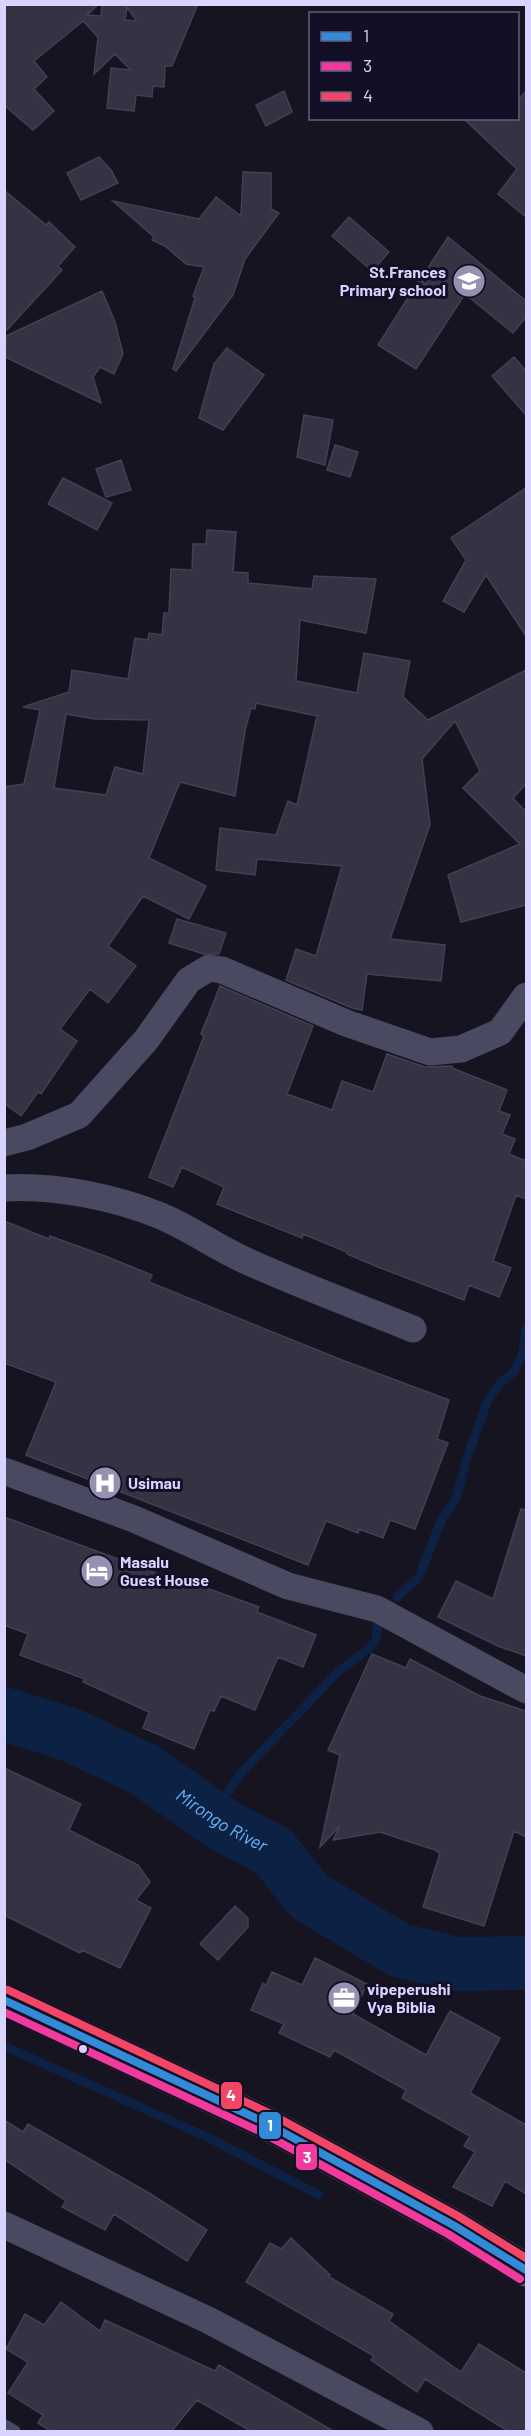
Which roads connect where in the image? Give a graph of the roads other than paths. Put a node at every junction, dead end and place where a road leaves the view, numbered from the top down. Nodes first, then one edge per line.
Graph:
1 (526, 996) edge
2 (4, 1143) edge
3 (4, 1188) edge
4 (413, 1329) dead end
5 (4, 1471) edge
6 (526, 1690) edge
7 (4, 2000) edge
8 (4, 2225) edge
9 (526, 2270) edge
10 (4, 2426) edge
11 (14, 2432) edge
12 (420, 2432) edge

1 - 2 street
3 - 4 street
5 - 6 street
7 - 9 highway
8 - 12 street
10 - 11 lane

